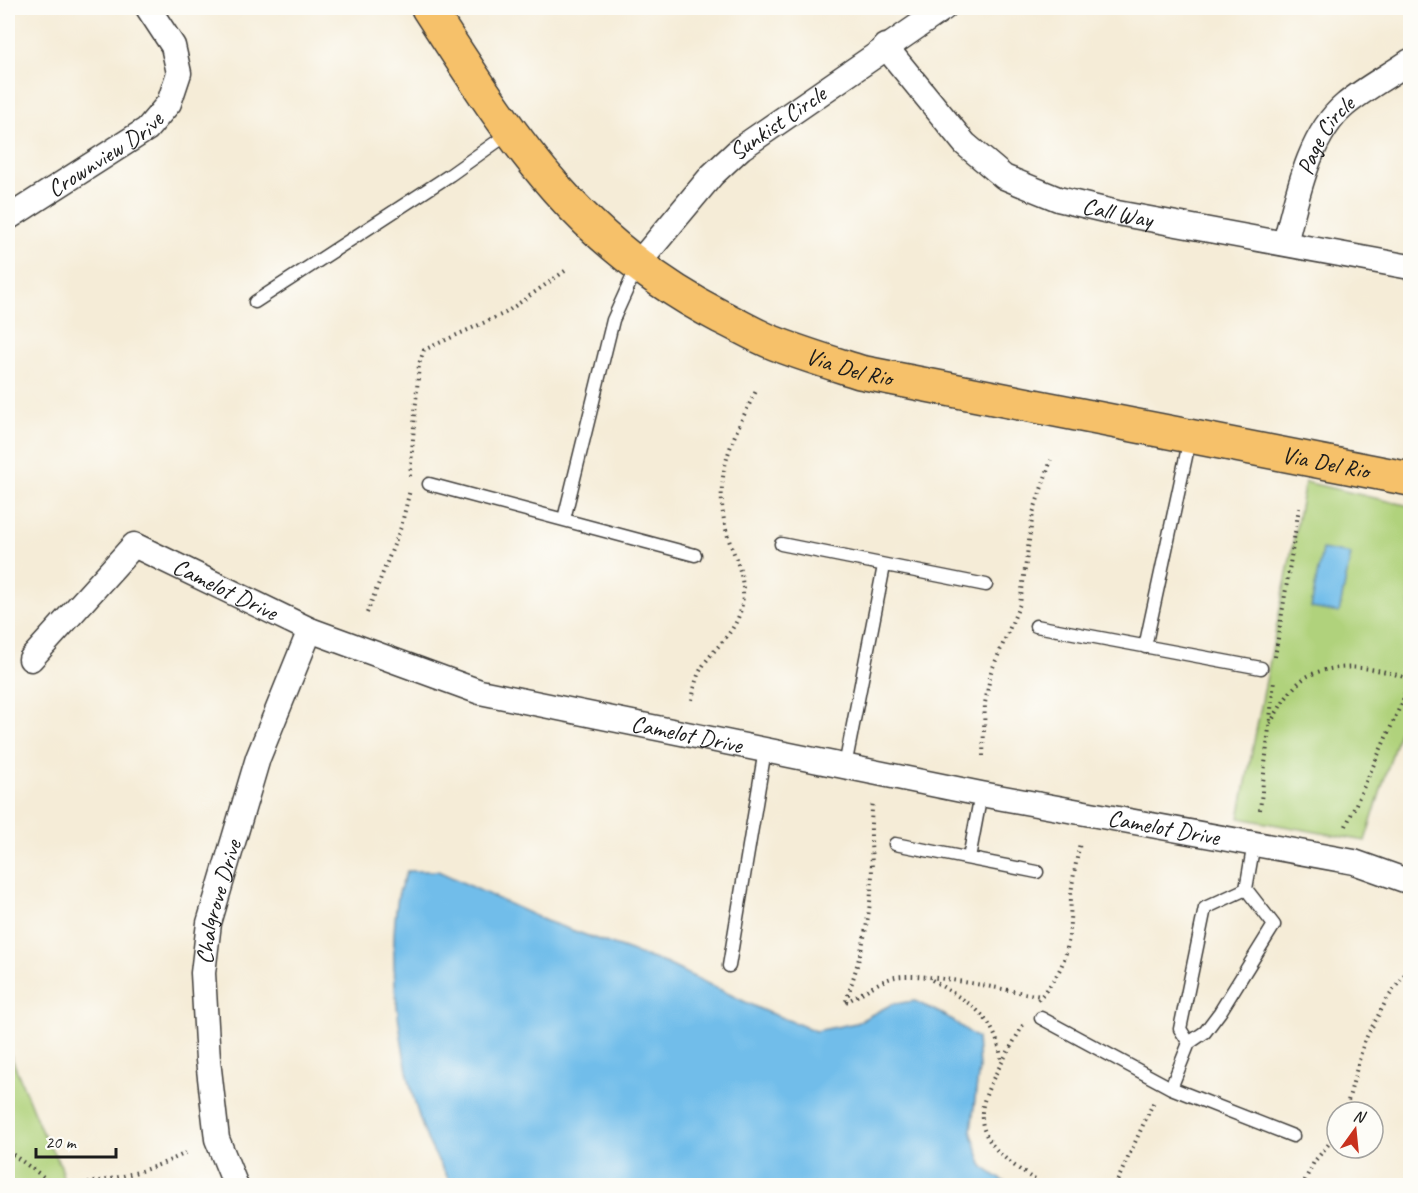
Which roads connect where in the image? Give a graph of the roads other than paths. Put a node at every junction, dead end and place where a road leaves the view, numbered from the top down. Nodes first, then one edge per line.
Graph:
1 (148, 8) edge
2 (428, 8) edge
3 (944, 8) edge
4 (885, 46) junction
5 (1410, 61) edge
6 (511, 132) junction
7 (8, 218) edge
8 (1285, 243) junction
9 (637, 265) junction
10 (1410, 267) edge
11 (255, 302) dead end
12 (1190, 436) junction
13 (1410, 479) edge
14 (429, 484) dead end
15 (564, 519) junction
16 (781, 544) dead end
17 (695, 555) dead end
18 (884, 567) junction
19 (986, 585) dead end
20 (1036, 626) dead end
21 (309, 630) junction
22 (1145, 647) junction
23 (31, 659) dead end
24 (1261, 668) dead end
25 (765, 750) junction
26 (845, 766) junction
27 (981, 794) junction
28 (1254, 843) junction
29 (895, 844) dead end
30 (969, 858) junction
31 (1037, 872) dead end
32 (1410, 882) edge
33 (1246, 889) junction
34 (729, 966) dead end
35 (1041, 1018) dead end
36 (1189, 1043) junction
37 (1167, 1086) junction
38 (1293, 1136) dead end
39 (236, 1185) edge

1 - 7 street, Crownview Drive
2 - 6 main road, Via Del Rio
3 - 4 street, Sunkist Circle
4 - 8 street, Call Way
4 - 9 street, Sunkist Circle
5 - 8 street, Page Circle
6 - 9 main road, Via Del Rio
6 - 11 lane
8 - 10 street, Call Way
9 - 12 main road, Via Del Rio
9 - 15 lane
12 - 13 main road, Via Del Rio
12 - 22 lane
14 - 15 lane
15 - 17 lane
16 - 18 lane
18 - 19 lane
18 - 26 lane
20 - 22 lane
21 - 23 street, Camelot Drive
21 - 25 street, Camelot Drive
21 - 39 street, Chalgrove Drive
22 - 24 lane
25 - 26 street, Camelot Drive
25 - 34 lane
26 - 27 street, Camelot Drive
27 - 28 street, Camelot Drive
27 - 30 lane
28 - 32 street, Camelot Drive
28 - 33 lane
29 - 30 lane
30 - 31 lane
33 - 36 lane
33 - 36 lane
35 - 37 lane
36 - 37 lane
37 - 38 lane

